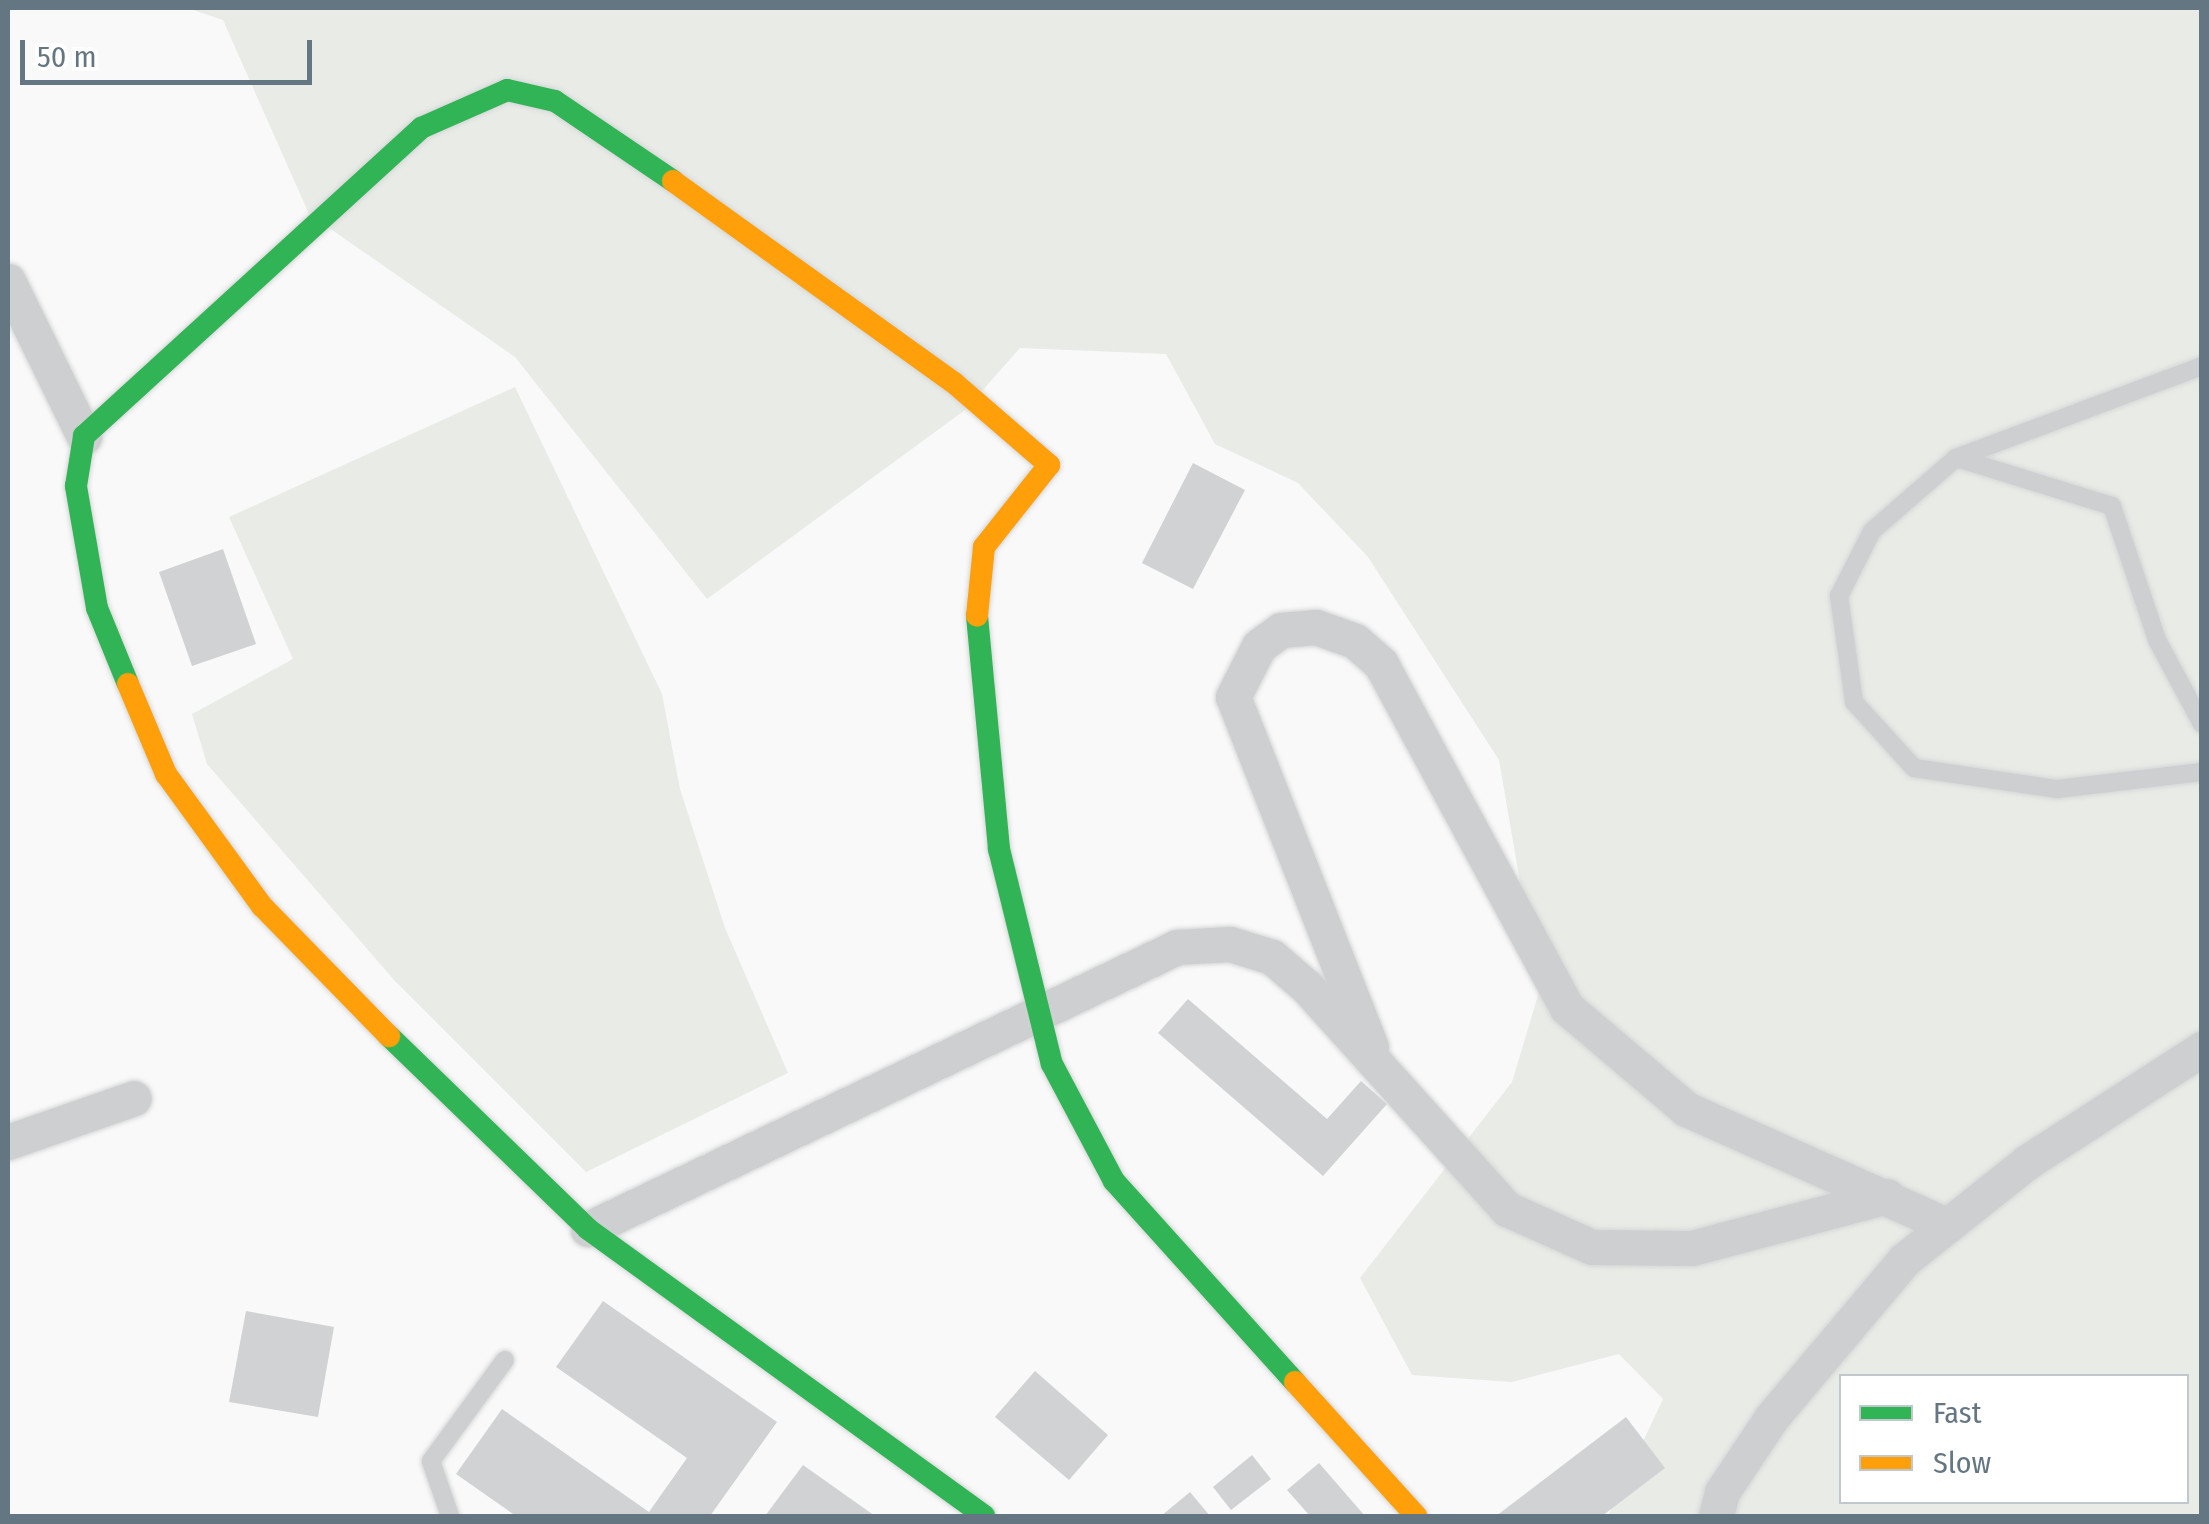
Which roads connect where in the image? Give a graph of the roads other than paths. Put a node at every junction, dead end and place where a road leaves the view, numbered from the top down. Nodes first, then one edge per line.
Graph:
1 (8, 281) edge
2 (2202, 366) edge
3 (84, 436) junction
4 (1956, 458) junction
5 (2202, 724) edge
6 (2202, 772) edge
7 (1035, 1014) junction
8 (2202, 1049) edge
9 (1378, 1067) junction
10 (134, 1098) dead end
11 (8, 1142) edge
12 (1887, 1196) junction
13 (1947, 1225) junction
14 (588, 1230) junction
15 (505, 1360) dead end
16 (450, 1516) edge
17 (984, 1516) edge
18 (1416, 1516) edge
19 (1716, 1516) edge

1 - 3 street
2 - 4 lane
3 - 7 street
3 - 14 street
4 - 5 lane
4 - 6 lane
7 - 9 street
7 - 14 street
7 - 18 street
8 - 13 street
9 - 12 street
9 - 12 street
10 - 11 street
12 - 13 street
13 - 19 street
14 - 17 street
15 - 16 lane

